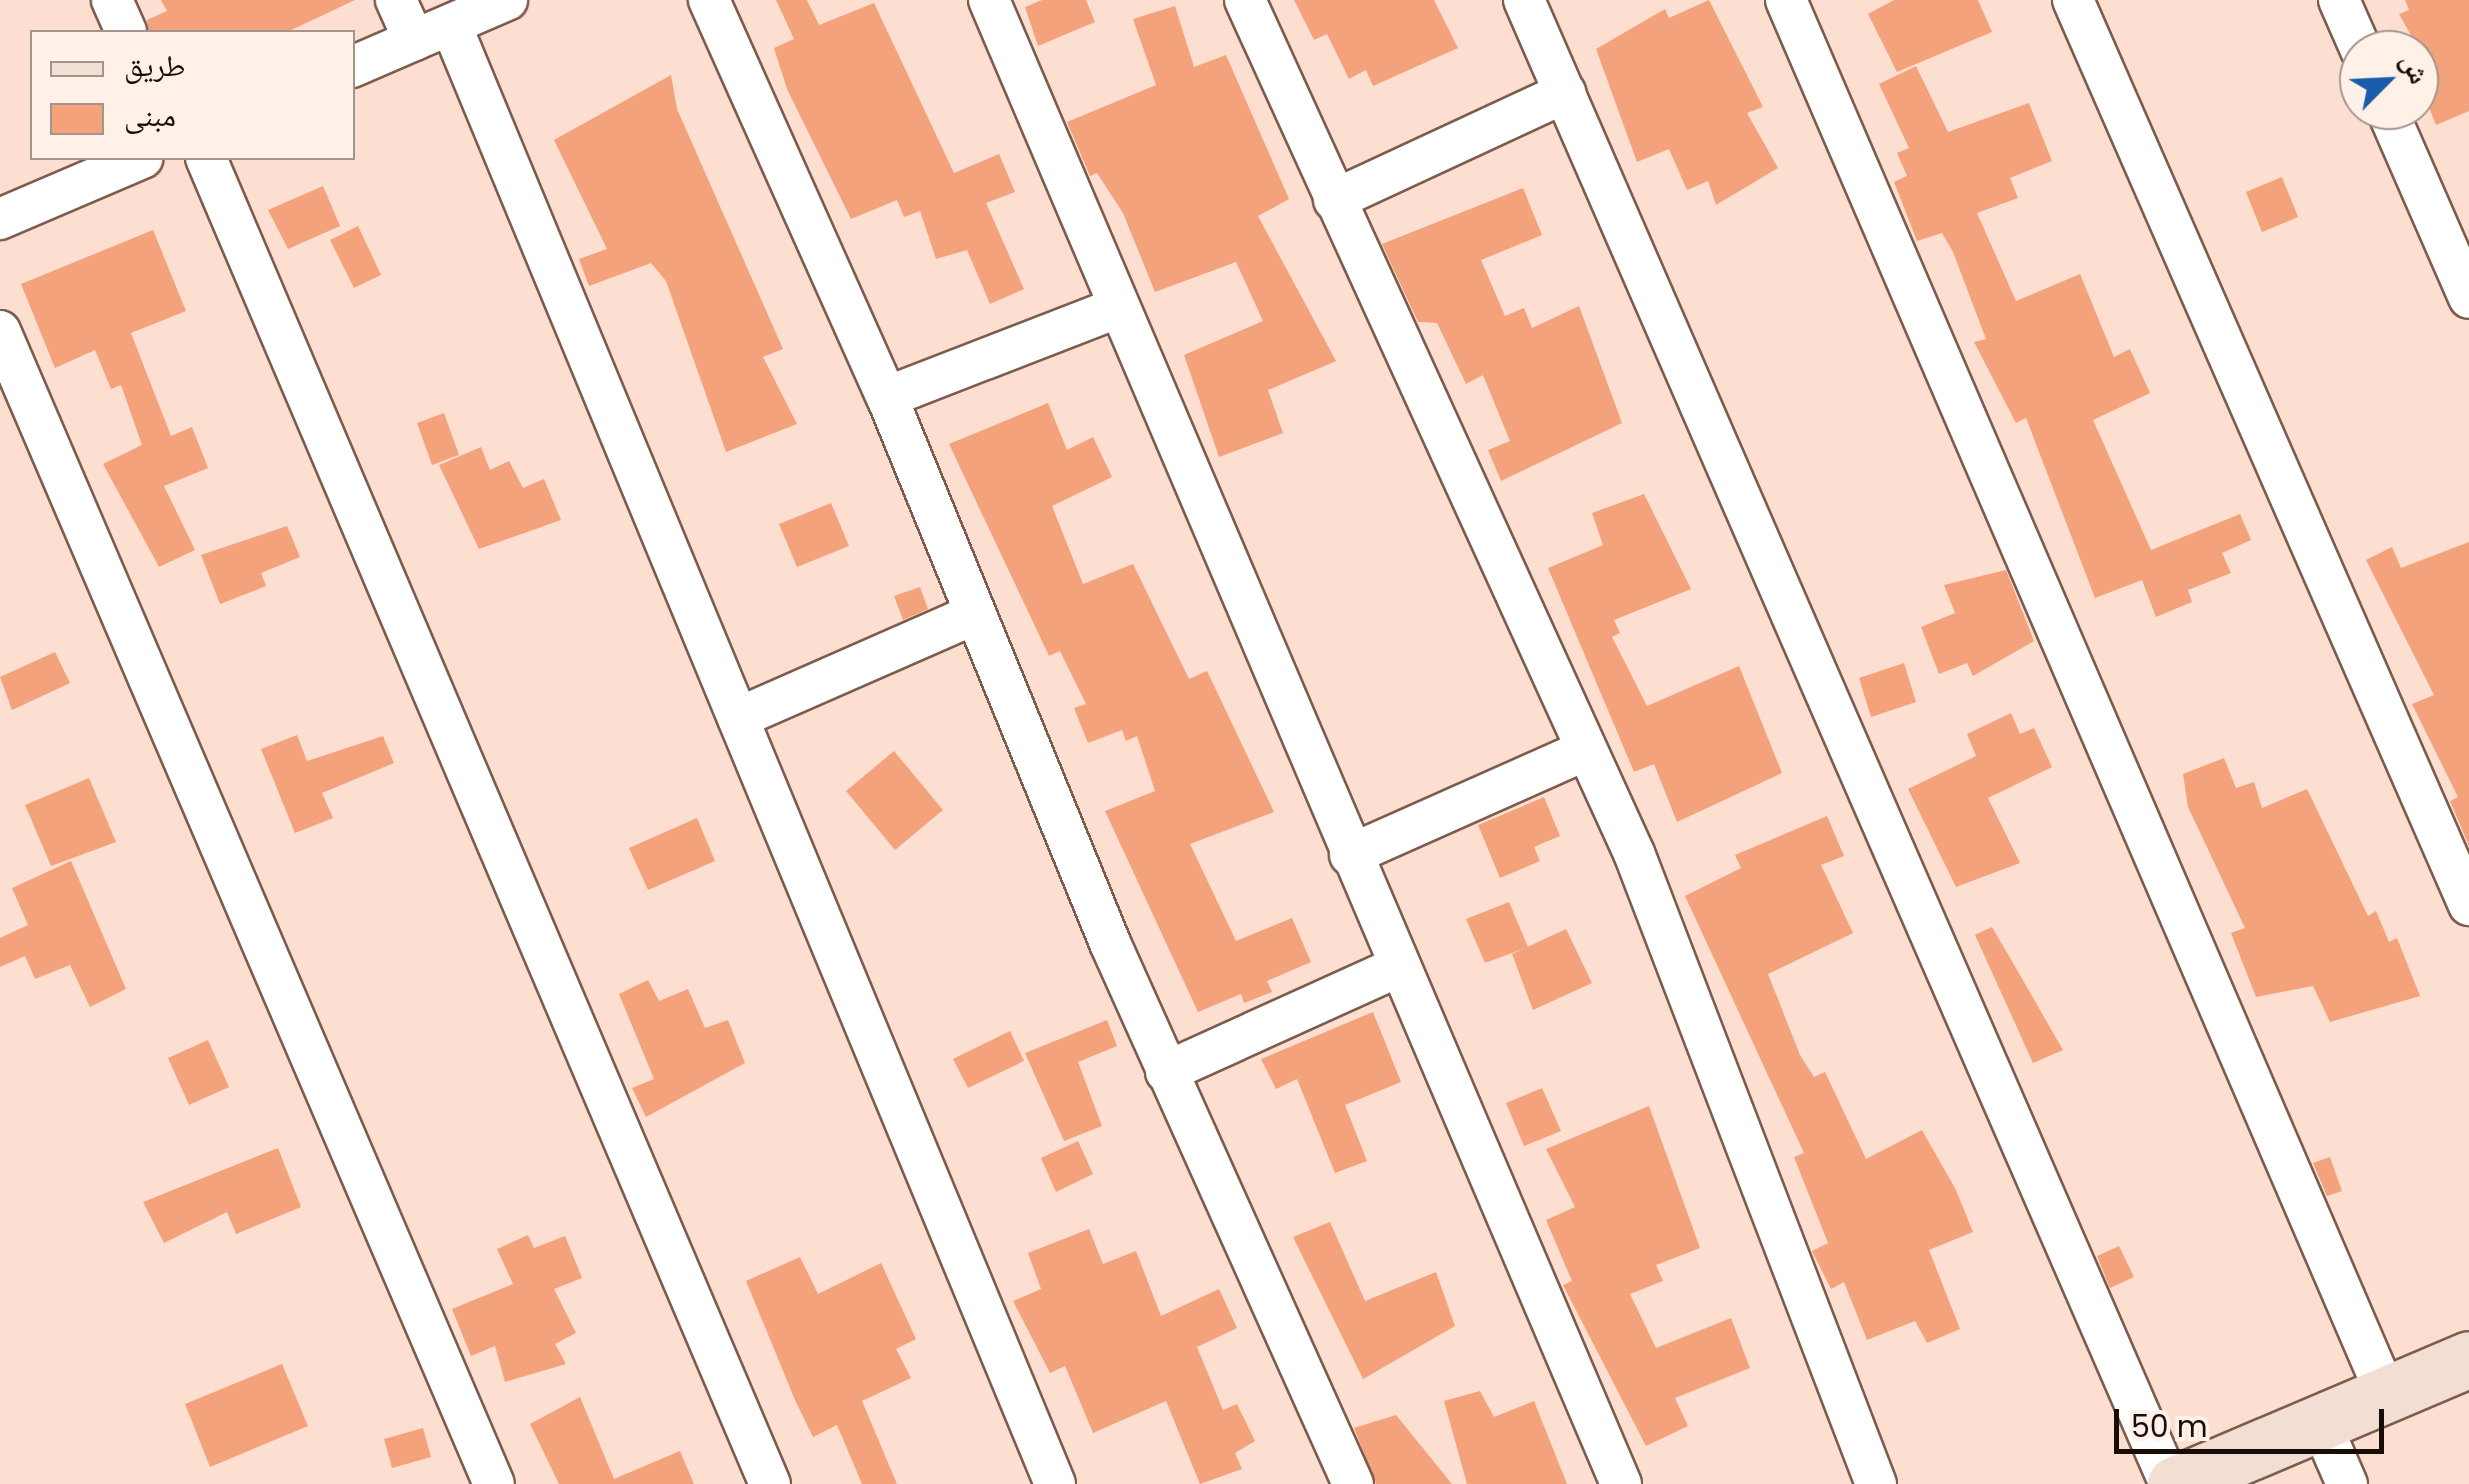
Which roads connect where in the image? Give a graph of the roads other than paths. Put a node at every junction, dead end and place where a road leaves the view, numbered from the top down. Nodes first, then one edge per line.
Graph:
1 (112, 0) edge
2 (396, 0) edge
3 (508, 0) edge
4 (709, 0) edge
5 (989, 0) edge
6 (1245, 0) edge
7 (1524, 0) edge
8 (2073, 0) edge
9 (2340, 0) edge
10 (1792, 2) edge
11 (451, 24) junction
12 (125, 30) edge
13 (2353, 30) edge
14 (414, 40) junction
15 (355, 66) edge
16 (1565, 93) junction
17 (2396, 130) edge
18 (137, 160) edge
19 (207, 160) edge
20 (1334, 200) junction
21 (0, 219) edge
22 (2469, 298) edge
23 (1116, 308) junction
24 (0, 330) edge
25 (887, 397) junction
26 (975, 614) junction
27 (738, 718) junction
28 (1584, 751) junction
29 (1350, 855) junction
30 (2469, 904) edge
31 (1398, 966) junction
32 (1166, 1072) junction
33 (2469, 1359) edge
34 (2386, 1394) junction
35 (2320, 1422) junction
36 (494, 1484) edge
37 (770, 1484) edge
38 (1056, 1484) edge
39 (1352, 1484) edge
40 (1620, 1484) edge
41 (1876, 1484) edge
42 (2172, 1484) edge
43 (2347, 1484) edge

1 - 12 street
2 - 14 street
3 - 11 street
4 - 25 street
5 - 23 street
6 - 20 street
7 - 16 street
8 - 30 street
9 - 13 street
10 - 34 street
11 - 14 street
11 - 27 street
14 - 15 street
16 - 20 street
16 - 42 street
17 - 22 street
18 - 21 street
19 - 37 street
20 - 28 street
23 - 25 street
23 - 29 street
24 - 36 street
25 - 26 street
26 - 27 street
26 - 32 street
27 - 38 street
28 - 29 street
28 - 41 street
29 - 31 street
31 - 32 street
31 - 40 street
32 - 39 street
33 - 34 street
34 - 35 street
35 - 42 street
35 - 43 street

